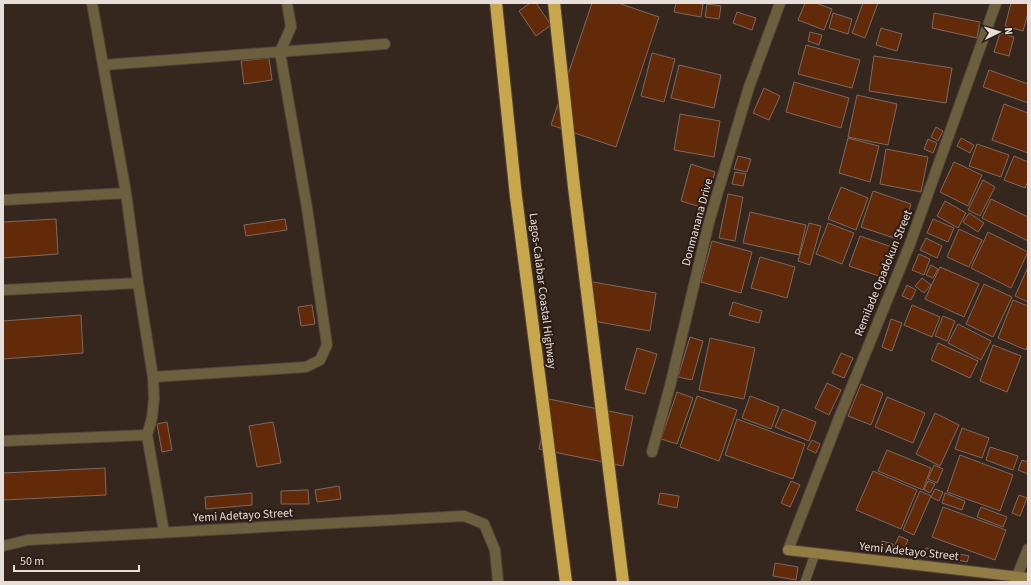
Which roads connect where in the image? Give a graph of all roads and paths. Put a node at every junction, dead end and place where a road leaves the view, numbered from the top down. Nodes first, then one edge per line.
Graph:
1 (92, 3) edge
2 (287, 3) edge
3 (496, 3) edge
4 (554, 3) edge
5 (780, 3) edge
6 (996, 3) edge
7 (385, 44) dead end
8 (280, 52) junction
9 (103, 65) junction
10 (126, 193) junction
11 (3, 200) edge
12 (138, 283) junction
13 (3, 290) edge
14 (153, 377) junction
15 (147, 435) junction
16 (3, 441) edge
17 (652, 452) dead end
18 (164, 532) junction
19 (3, 546) edge
20 (1028, 549) edge
21 (788, 550) joint
22 (815, 554) junction
23 (1017, 576) junction
24 (1028, 578) edge
25 (498, 582) edge
26 (566, 582) edge
27 (623, 582) edge
28 (805, 582) edge

1 - 9 street
2 - 8 street
3 - 26 highway, Lagos-Calabar Coastal Highway
4 - 27 highway
5 - 17 street, Donmanana Drive
6 - 21 street, Remilade Opadokun Street
7 - 8 street
8 - 9 street
8 - 14 street
9 - 10 street
10 - 11 street
10 - 12 street
12 - 13 street
12 - 14 street
14 - 15 street
15 - 16 street
15 - 18 street
18 - 19 street, Yemi Adetayo Street
18 - 25 street, Yemi Adetayo Street
20 - 23 street
21 - 22 street, Yemi Adetayo Street
22 - 23 street, Yemi Adetayo Street
22 - 28 lane
23 - 24 street, Yemi Adetayo Street

